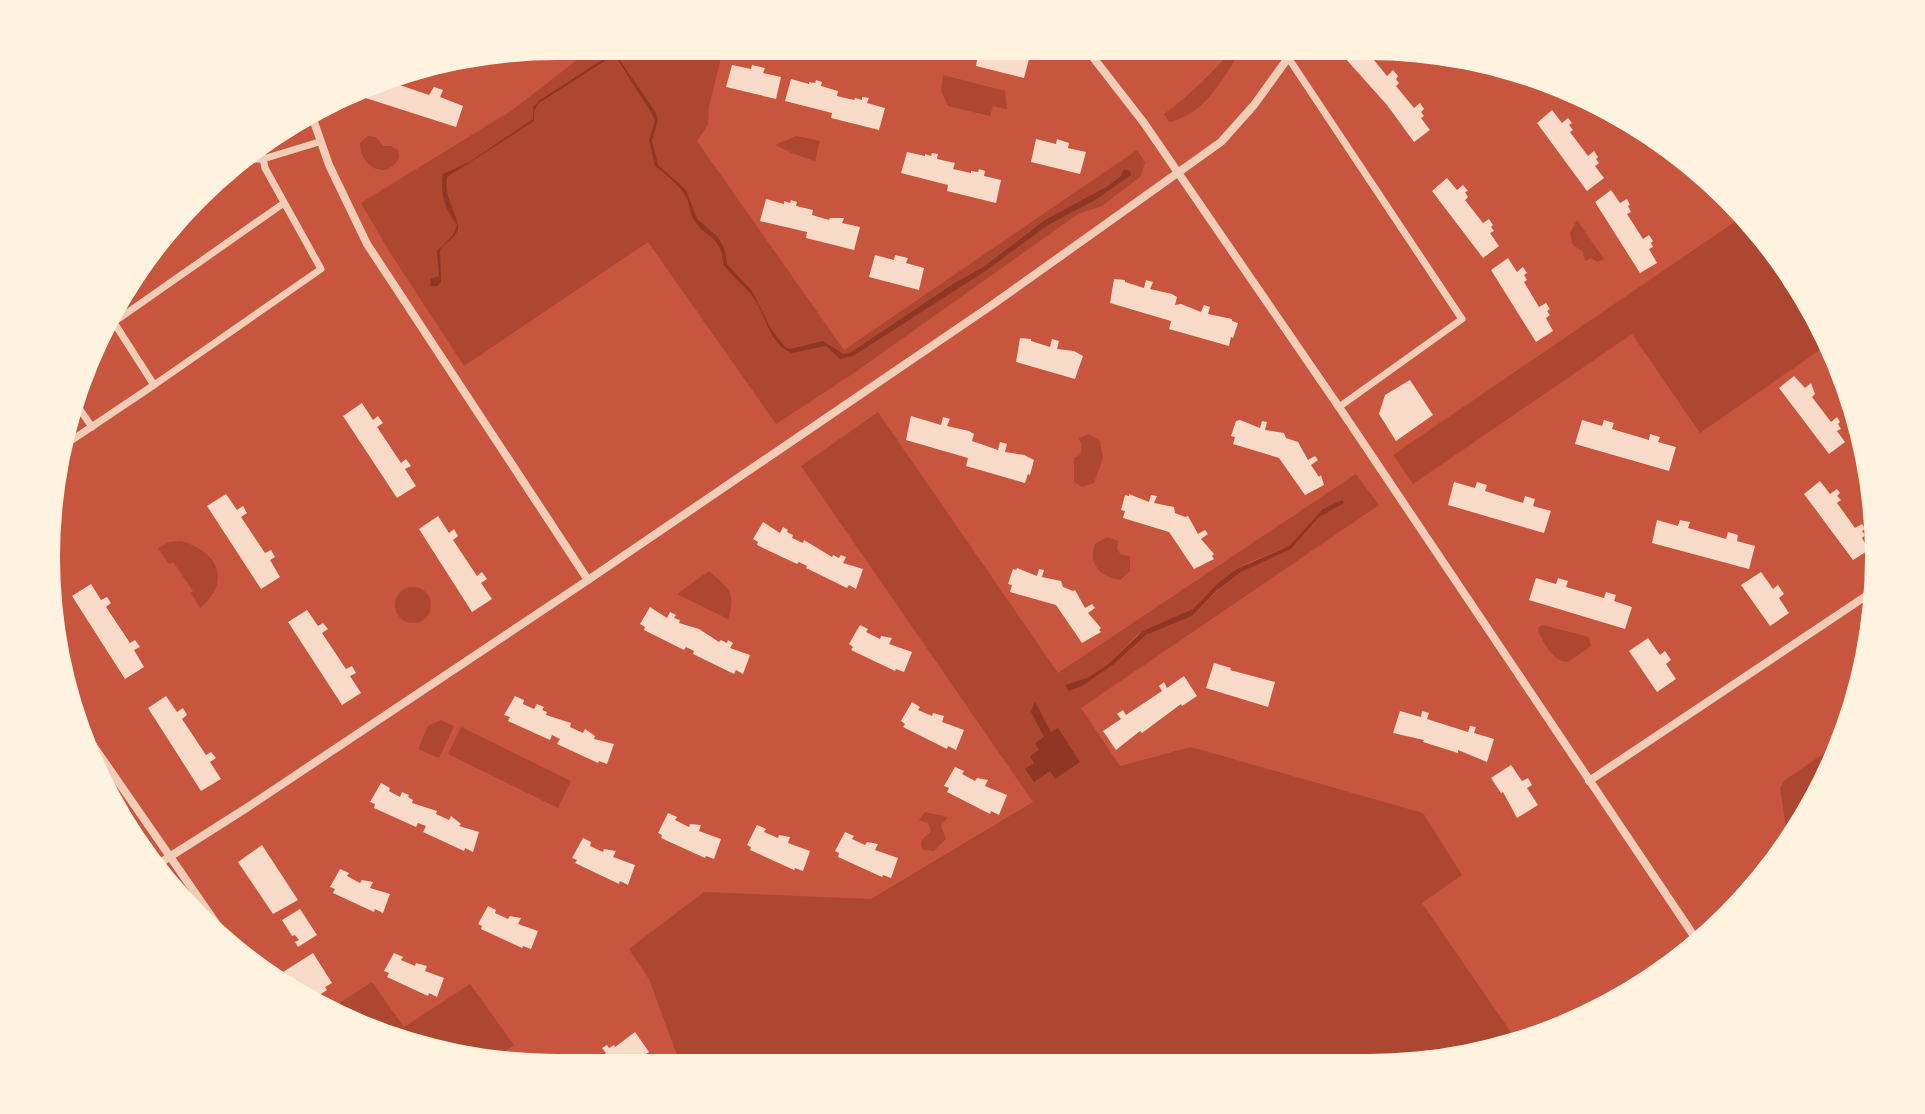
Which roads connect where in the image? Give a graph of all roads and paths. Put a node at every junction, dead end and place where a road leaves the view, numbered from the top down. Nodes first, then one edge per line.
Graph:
1 (1095, 60) edge
2 (1288, 60) edge
3 (1290, 60) edge
4 (314, 124) edge
5 (319, 142) junction
6 (259, 159) edge
7 (263, 159) junction
8 (1178, 173) junction
9 (284, 203) junction
10 (125, 312) edge
11 (117, 326) edge
12 (154, 385) junction
13 (1339, 407) junction
14 (82, 412) edge
15 (92, 427) junction
16 (75, 438) edge
17 (588, 580) junction
18 (1863, 598) edge
19 (104, 760) edge
20 (1589, 781) junction
21 (170, 855) junction
22 (163, 860) edge
23 (206, 908) edge
24 (1692, 934) edge

1 - 8 street
2 - 8 street
3 - 13 street
4 - 5 street
5 - 7 street
5 - 17 street
6 - 7 street
7 - 9 street
8 - 13 street
8 - 17 street
9 - 10 street
9 - 12 street
11 - 12 street
12 - 15 street
13 - 20 street
14 - 15 street
15 - 16 street
17 - 21 street
18 - 20 street
19 - 21 street
20 - 24 street
21 - 22 street
21 - 23 street

